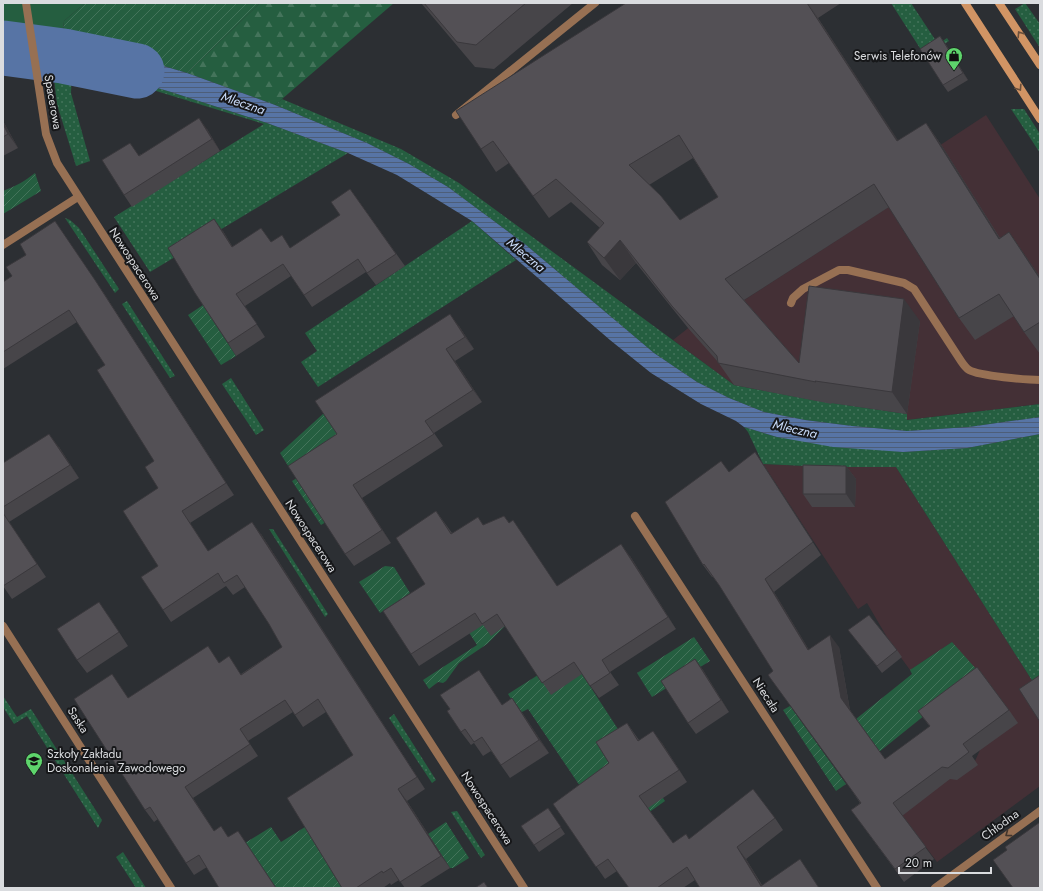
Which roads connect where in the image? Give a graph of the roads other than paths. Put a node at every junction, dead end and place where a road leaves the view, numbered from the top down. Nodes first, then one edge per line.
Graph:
1 (26, 3) edge
2 (595, 3) edge
3 (965, 3) edge
4 (999, 3) edge
5 (1040, 65) edge
6 (456, 115) dead end
7 (1040, 120) edge
8 (78, 198) junction
9 (3, 245) edge
10 (791, 304) dead end
11 (1040, 380) edge
12 (635, 516) dead end
13 (3, 626) edge
14 (1040, 811) edge
15 (171, 888) edge
16 (524, 888) edge
17 (877, 888) edge
18 (935, 888) edge

1 - 8 street, Spacerowa
2 - 6 street
3 -> 7 main road
5 -> 4 main road
8 - 9 street
8 - 16 street, Nowospacerowa
10 - 11 street
12 - 17 street, Niecała
13 - 15 street, Saska
14 -> 18 street, Chłodna

